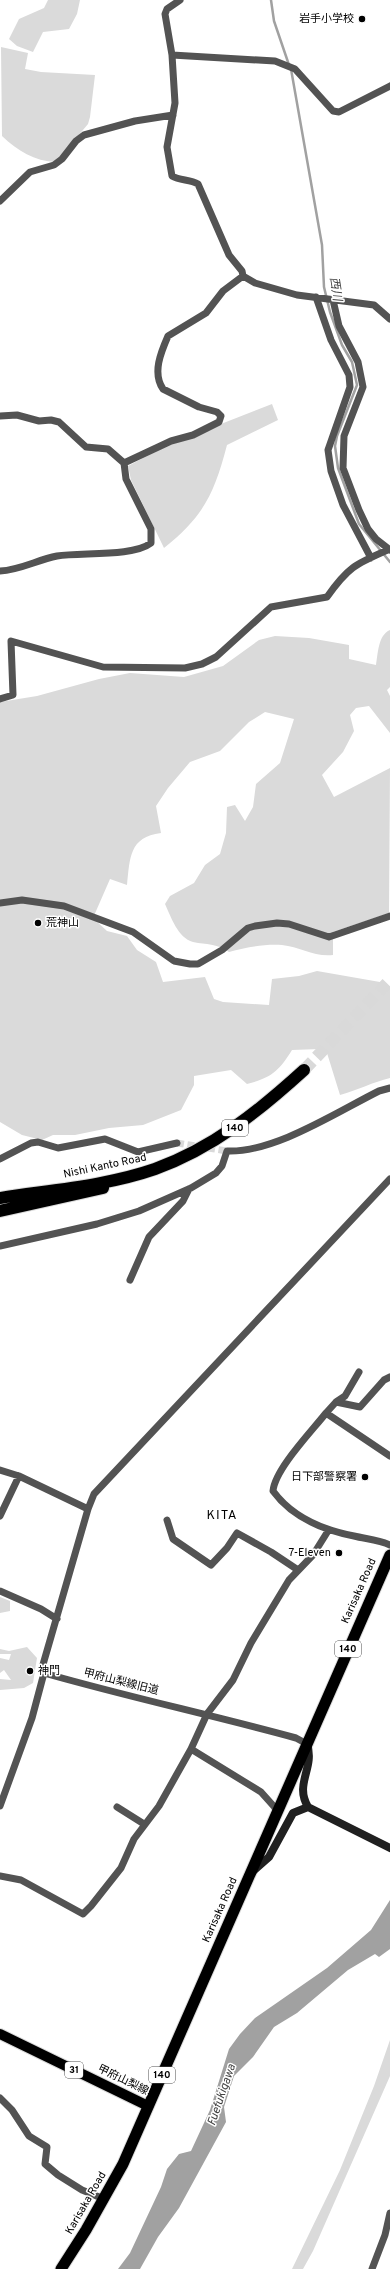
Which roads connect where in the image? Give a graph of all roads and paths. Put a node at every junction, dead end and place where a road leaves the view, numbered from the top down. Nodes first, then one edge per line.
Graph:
1 (180, 0) edge
2 (172, 55) junction
3 (390, 86) edge
4 (173, 115) junction
5 (0, 201) edge
6 (243, 276) junction
7 (316, 297) junction
8 (334, 300) junction
9 (390, 319) edge
10 (0, 416) edge
11 (124, 463) junction
12 (390, 549) edge
13 (371, 558) junction
14 (0, 571) edge
15 (0, 699) edge
16 (0, 903) edge
17 (390, 916) edge
18 (304, 1070) tunnel mouth
19 (390, 1088) edge
20 (177, 1143) tunnel mouth
21 (0, 1159) edge
22 (155, 1169) junction
23 (118, 1179) junction
24 (390, 1179) edge
25 (189, 1189) junction
26 (0, 1193) edge
27 (0, 1198) edge
28 (0, 1211) edge
29 (0, 1246) edge
30 (130, 1280) dead end
31 (359, 1372) dead end
32 (390, 1377) edge
33 (336, 1402) junction
34 (326, 1413) junction
35 (390, 1456) edge
36 (0, 1470) edge
37 (19, 1476) junction
38 (88, 1510) junction
39 (0, 1516) edge
40 (167, 1520) dead end
41 (328, 1531) junction
42 (390, 1545) edge
43 (390, 1555) edge
44 (298, 1570) junction
45 (0, 1591) edge
46 (56, 1619) junction
47 (44, 1673) junction
48 (207, 1714) junction
49 (306, 1744) junction
50 (191, 1749) junction
51 (0, 1806) edge
52 (117, 1807) dead end
53 (311, 1809) junction
54 (278, 1811) junction
55 (144, 1824) junction
56 (390, 1848) edge
57 (250, 1874) junction
58 (0, 1876) edge
59 (0, 2034) edge
60 (0, 2098) edge
61 (148, 2106) junction
62 (104, 2199) junction
63 (390, 2213) edge
64 (61, 2269) edge
65 (372, 2269) edge

1 - 2 street
2 - 3 street
2 - 4 street
4 - 5 street
4 - 6 street
6 - 7 street
6 - 11 street
7 - 8 street
7 - 13 street
8 - 9 street
8 - 12 street
10 - 11 street
11 - 14 street
12 - 13 street
13 - 15 street
16 - 17 street
18 - 22 highway, Nishi Kanto Road / 140
19 - 25 street
20 - 21 street
22 - 23 highway, Nishi Kanto Road / 140
22 - 28 highway
23 - 26 highway
23 - 27 highway, Nishi Kanto Road / 140
24 - 38 street
25 - 29 street
25 - 30 street
31 - 33 street
32 - 33 street
33 - 34 street
34 - 35 street
34 - 41 street
36 - 37 street
37 - 38 street
37 - 39 street
38 - 46 street
40 - 44 street
41 - 42 street
41 - 44 street
43 - 49 highway, Karisaka Road / 140
44 - 48 street
45 - 46 street
46 - 47 street
47 - 48 street, 甲府山梨線旧道
47 - 51 street
48 - 49 street, 甲府山梨線旧道
48 - 50 street
49 - 53 main road
49 - 54 highway, Karisaka Road / 140
50 - 54 street
50 - 55 street
52 - 55 street
53 - 56 main road
53 - 57 main road
54 - 57 highway, Karisaka Road / 140
55 - 58 street
57 - 61 highway, Karisaka Road / 140
59 - 61 main road, 甲府山梨線 / 31
60 - 62 street
61 - 62 highway, Karisaka Road / 140
62 - 64 highway, Karisaka Road / 140
63 - 65 street

